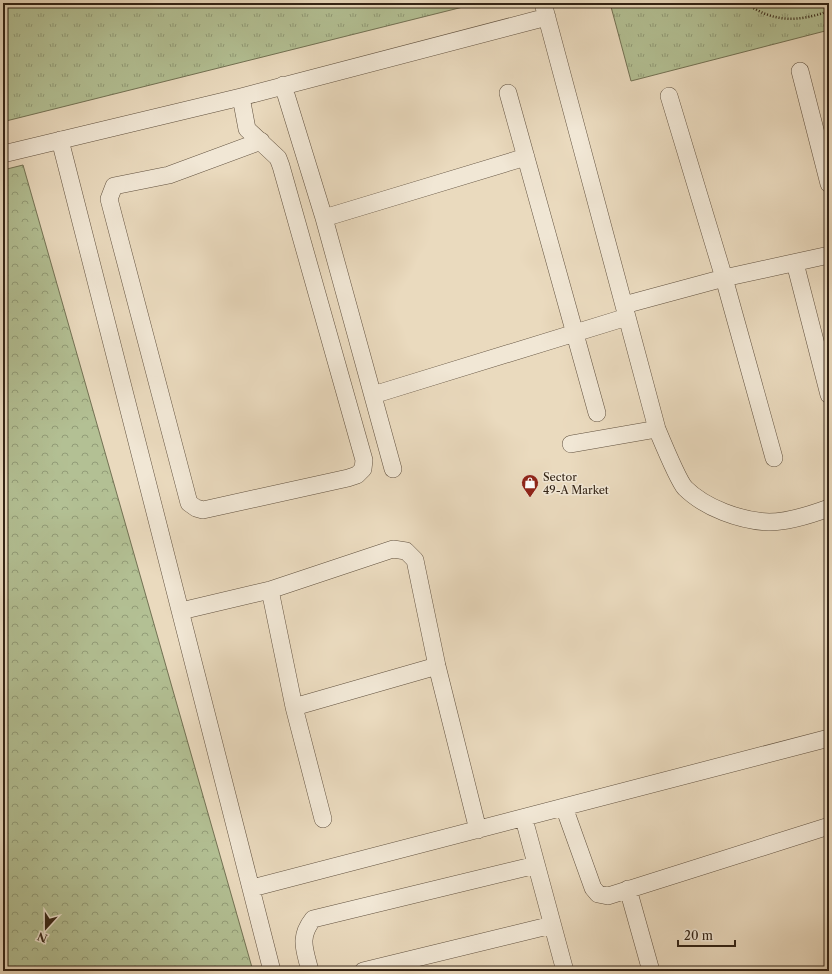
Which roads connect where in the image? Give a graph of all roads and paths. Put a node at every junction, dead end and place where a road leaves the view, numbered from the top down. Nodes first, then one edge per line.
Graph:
1 (746, 3) edge
2 (545, 10) edge
3 (829, 11) edge
4 (800, 71) dead end
5 (283, 85) junction
6 (508, 93) dead end
7 (669, 96) dead end
8 (241, 97) junction
9 (60, 140) junction
10 (261, 142) junction
11 (3, 154) edge
12 (526, 158) junction
13 (829, 184) edge
14 (324, 218) junction
15 (829, 255) edge
16 (795, 262) junction
17 (724, 278) junction
18 (626, 311) junction
19 (575, 334) junction
20 (373, 395) junction
21 (829, 395) edge
22 (597, 413) dead end
23 (657, 429) junction
24 (571, 444) dead end
25 (774, 458) dead end
26 (393, 469) dead end
27 (829, 508) edge
28 (270, 590) junction
29 (181, 611) junction
30 (437, 666) junction
31 (294, 707) junction
32 (829, 738) edge
33 (564, 807) junction
34 (323, 819) dead end
35 (524, 819) junction
36 (829, 826) edge
37 (478, 830) junction
38 (536, 865) junction
39 (252, 888) junction
40 (628, 889) junction
41 (552, 925) junction
42 (272, 971) edge
43 (310, 971) edge
44 (363, 971) edge
45 (565, 971) edge
46 (651, 971) edge

1 - 3 path
2 - 5 street
2 - 18 street
4 - 13 street
5 - 8 street
5 - 14 street
6 - 12 street
7 - 17 street
8 - 9 street
8 - 10 street
9 - 11 street
9 - 29 street
10 - 10 street
12 - 14 street
12 - 19 street
14 - 20 street
15 - 16 street
16 - 17 street
16 - 21 street
17 - 18 street
17 - 25 street
18 - 19 street
18 - 23 street
19 - 20 street
19 - 22 street
20 - 26 street
23 - 24 street
23 - 27 street
28 - 29 street
28 - 30 street
28 - 31 street
29 - 39 street
30 - 31 street
30 - 37 street
31 - 34 street
32 - 33 street
33 - 35 street
33 - 40 street
35 - 37 street
35 - 38 street
36 - 40 street
37 - 39 street
38 - 41 street
38 - 43 street
39 - 42 street
40 - 46 street
41 - 44 street
41 - 45 street

